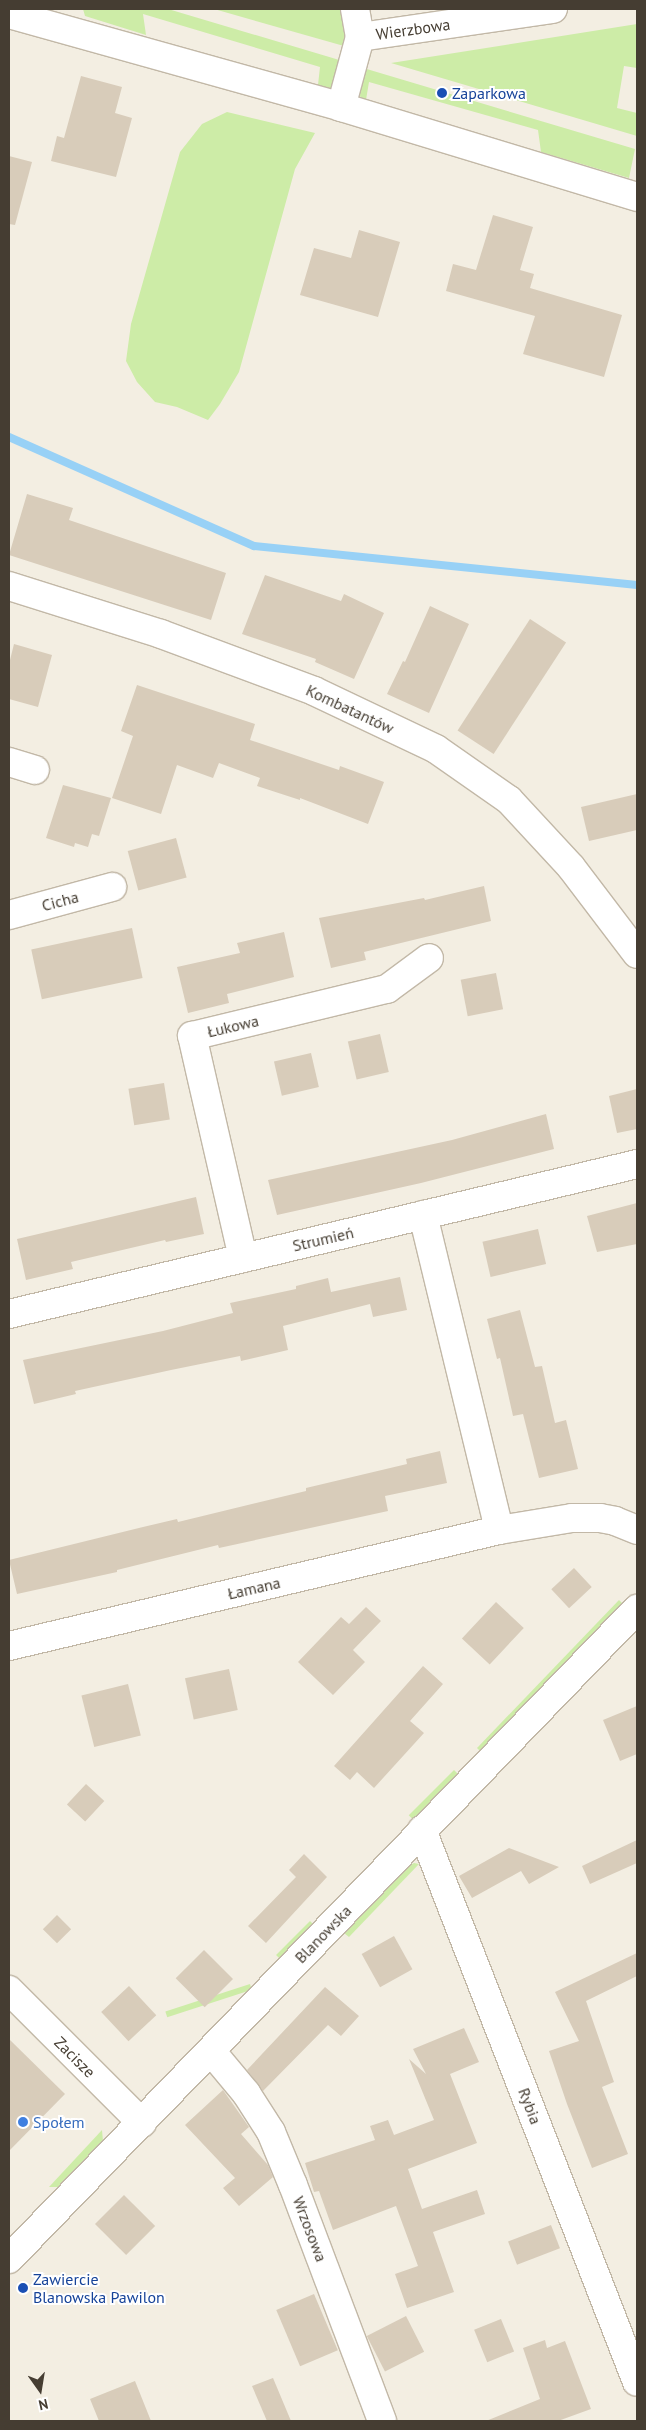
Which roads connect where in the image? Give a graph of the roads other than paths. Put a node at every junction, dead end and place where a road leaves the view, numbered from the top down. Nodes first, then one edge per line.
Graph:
1 (355, 9) edge
2 (553, 9) edge
3 (9, 14) edge
4 (360, 37) junction
5 (341, 107) junction
6 (637, 197) edge
7 (9, 586) edge
8 (9, 762) edge
9 (35, 770) dead end
10 (112, 888) dead end
11 (9, 915) edge
12 (633, 941) edge
13 (429, 958) dead end
14 (637, 1164) edge
15 (423, 1215) junction
16 (243, 1258) junction
17 (9, 1314) edge
18 (499, 1530) junction
19 (637, 1530) edge
20 (636, 1616) edge
21 (9, 1646) edge
22 (422, 1830) junction
23 (9, 1990) edge
24 (211, 2051) junction
25 (142, 2123) junction
26 (9, 2259) edge
27 (637, 2382) edge
28 (382, 2421) edge

1 - 4 street, Wierzbowa
2 - 4 street, Wierzbowa
3 - 5 street
4 - 5 street
5 - 6 street
7 - 12 street, Kombatantów
8 - 9 street
10 - 11 street, Cicha
13 - 16 street, Łukowa
14 - 15 street, Strumień
15 - 16 street, Strumień
15 - 18 street
16 - 17 street, Strumień
18 - 19 street, Łamana
18 - 21 street, Łamana
20 - 22 street, Blanowska
22 - 24 street, Blanowska
22 - 27 street, Rybia
23 - 25 street, Zacisze
24 - 25 street, Blanowska
24 - 28 street, Wrzosowa
25 - 26 street, Blanowska

